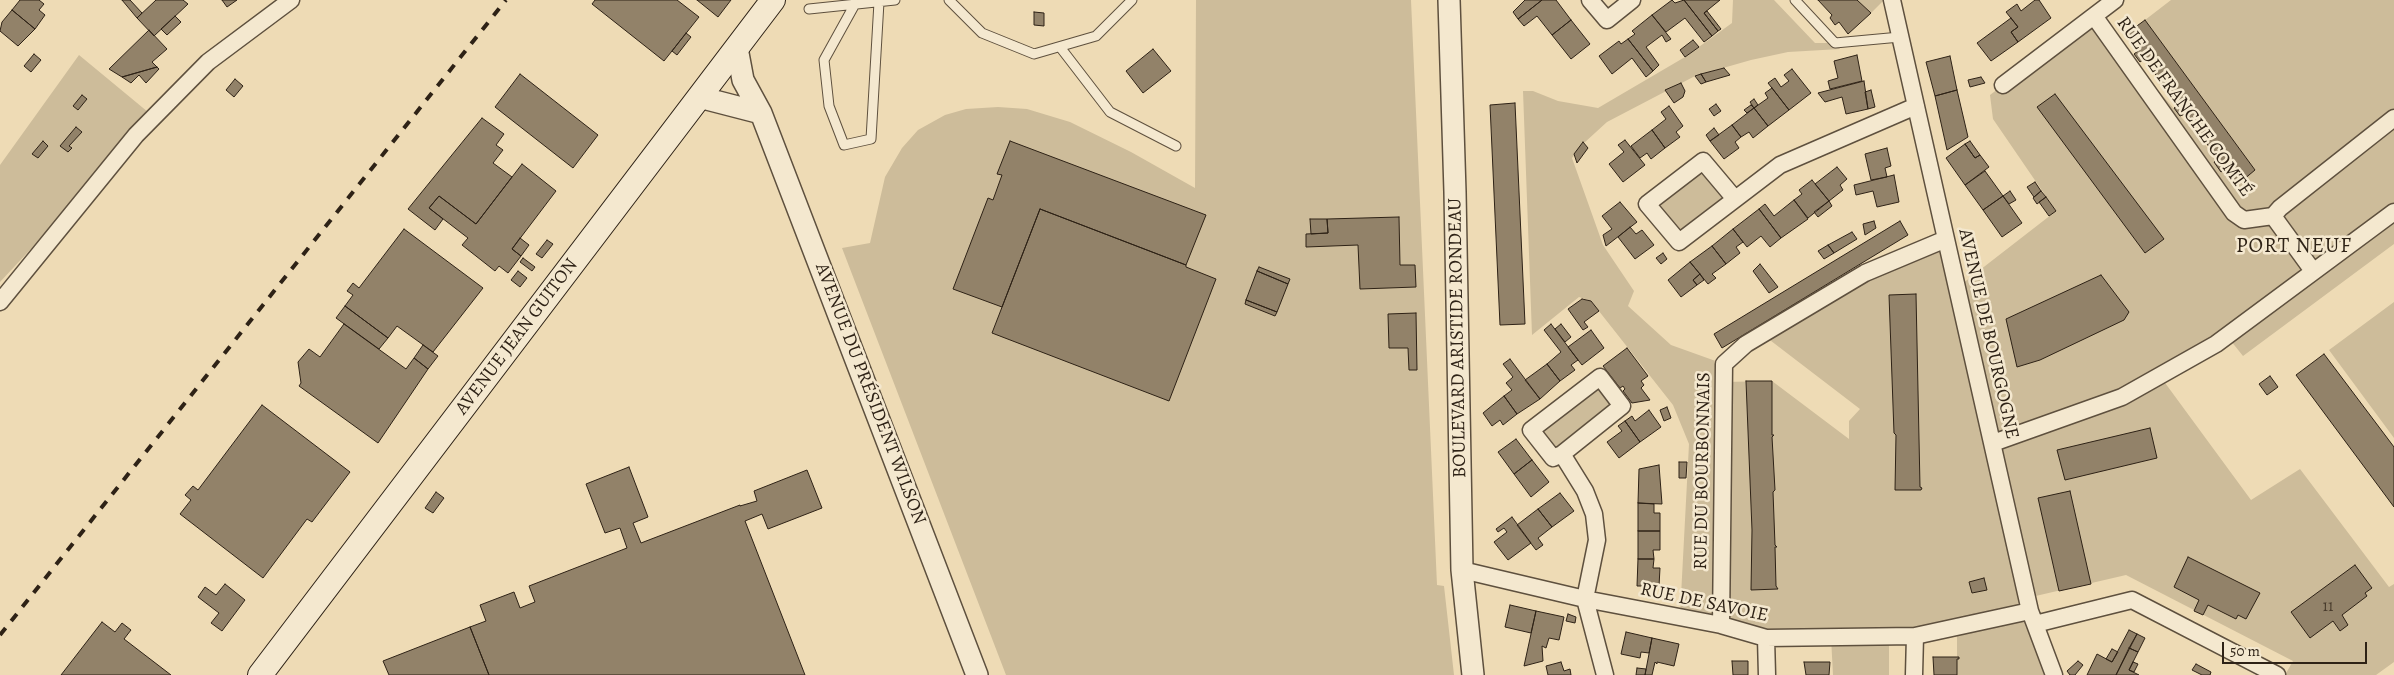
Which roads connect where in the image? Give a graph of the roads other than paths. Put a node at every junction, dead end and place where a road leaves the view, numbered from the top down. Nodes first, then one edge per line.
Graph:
1 (292, 0) edge
2 (773, 0) edge
3 (895, 0) edge
4 (950, 0) edge
5 (1132, 0) edge
6 (1449, 0) edge
7 (1590, 0) edge
8 (1631, 0) edge
9 (1795, 0) edge
10 (1892, 0) edge
11 (2114, 0) edge
12 (878, 2) junction
13 (855, 4) junction
14 (809, 9) dead end
15 (2094, 16) junction
16 (1900, 37) junction
17 (1060, 47) junction
18 (737, 48) junction
19 (2004, 85) dead end
20 (699, 97) junction
21 (1916, 106) junction
22 (761, 113) junction
23 (2394, 118) edge
24 (1176, 146) dead end
25 (1735, 199) junction
26 (2394, 212) edge
27 (2273, 216) junction
28 (1946, 239) junction
29 (2313, 271) junction
30 (0, 302) edge
31 (1992, 443) junction
32 (1562, 454) junction
33 (1462, 570) junction
34 (1585, 599) junction
35 (2033, 618) junction
36 (1721, 625) junction
37 (1915, 636) junction
38 (1766, 638) junction
39 (260, 675) edge
40 (977, 675) edge
41 (1473, 675) edge
42 (1605, 675) edge
43 (1767, 675) edge
44 (1914, 675) edge
45 (2054, 675) edge
46 (2277, 675) edge

1 - 30 street
2 - 18 main road, AVENUE JEAN GUITON
3 - 12 lane
4 - 17 lane
5 - 17 lane
6 - 33 street, BOULEVARD ARISTIDE RONDEAU
7 - 8 street
9 - 16 lane
10 - 16 street, AVENUE DE BOURGOGNE
11 - 15 street
12 - 13 lane
12 - 13 lane
13 - 14 lane
15 - 19 street
15 - 27 street, RUE DE FRANCHE COMTÉ
16 - 21 street, AVENUE DE BOURGOGNE
17 - 24 lane
18 - 20 main road, AVENUE JEAN GUITON
18 - 22 street, AVENUE DU PRÉSIDENT WILSON
20 - 22 street
20 - 39 main road, AVENUE JEAN GUITON
21 - 25 street
21 - 28 street, AVENUE DE BOURGOGNE
22 - 40 street, AVENUE DU PRÉSIDENT WILSON
23 - 27 street
25 - 25 street
26 - 29 street
27 - 29 street
28 - 31 street, AVENUE DE BOURGOGNE
28 - 36 street, RUE DU BOURBONNAIS
29 - 31 street
31 - 35 street, AVENUE DE BOURGOGNE
32 - 32 street
32 - 34 street
33 - 34 street, RUE DE SAVOIE
33 - 41 street, BOULEVARD ARISTIDE RONDEAU
34 - 36 street, RUE DE SAVOIE
34 - 42 street
35 - 37 street, RUE DE SAVOIE
35 - 45 street, AVENUE DE BOURGOGNE
35 - 46 street, RUE DE SAVOIE
36 - 38 street, RUE DE SAVOIE
37 - 38 street, RUE DE SAVOIE
37 - 44 street
38 - 43 street

